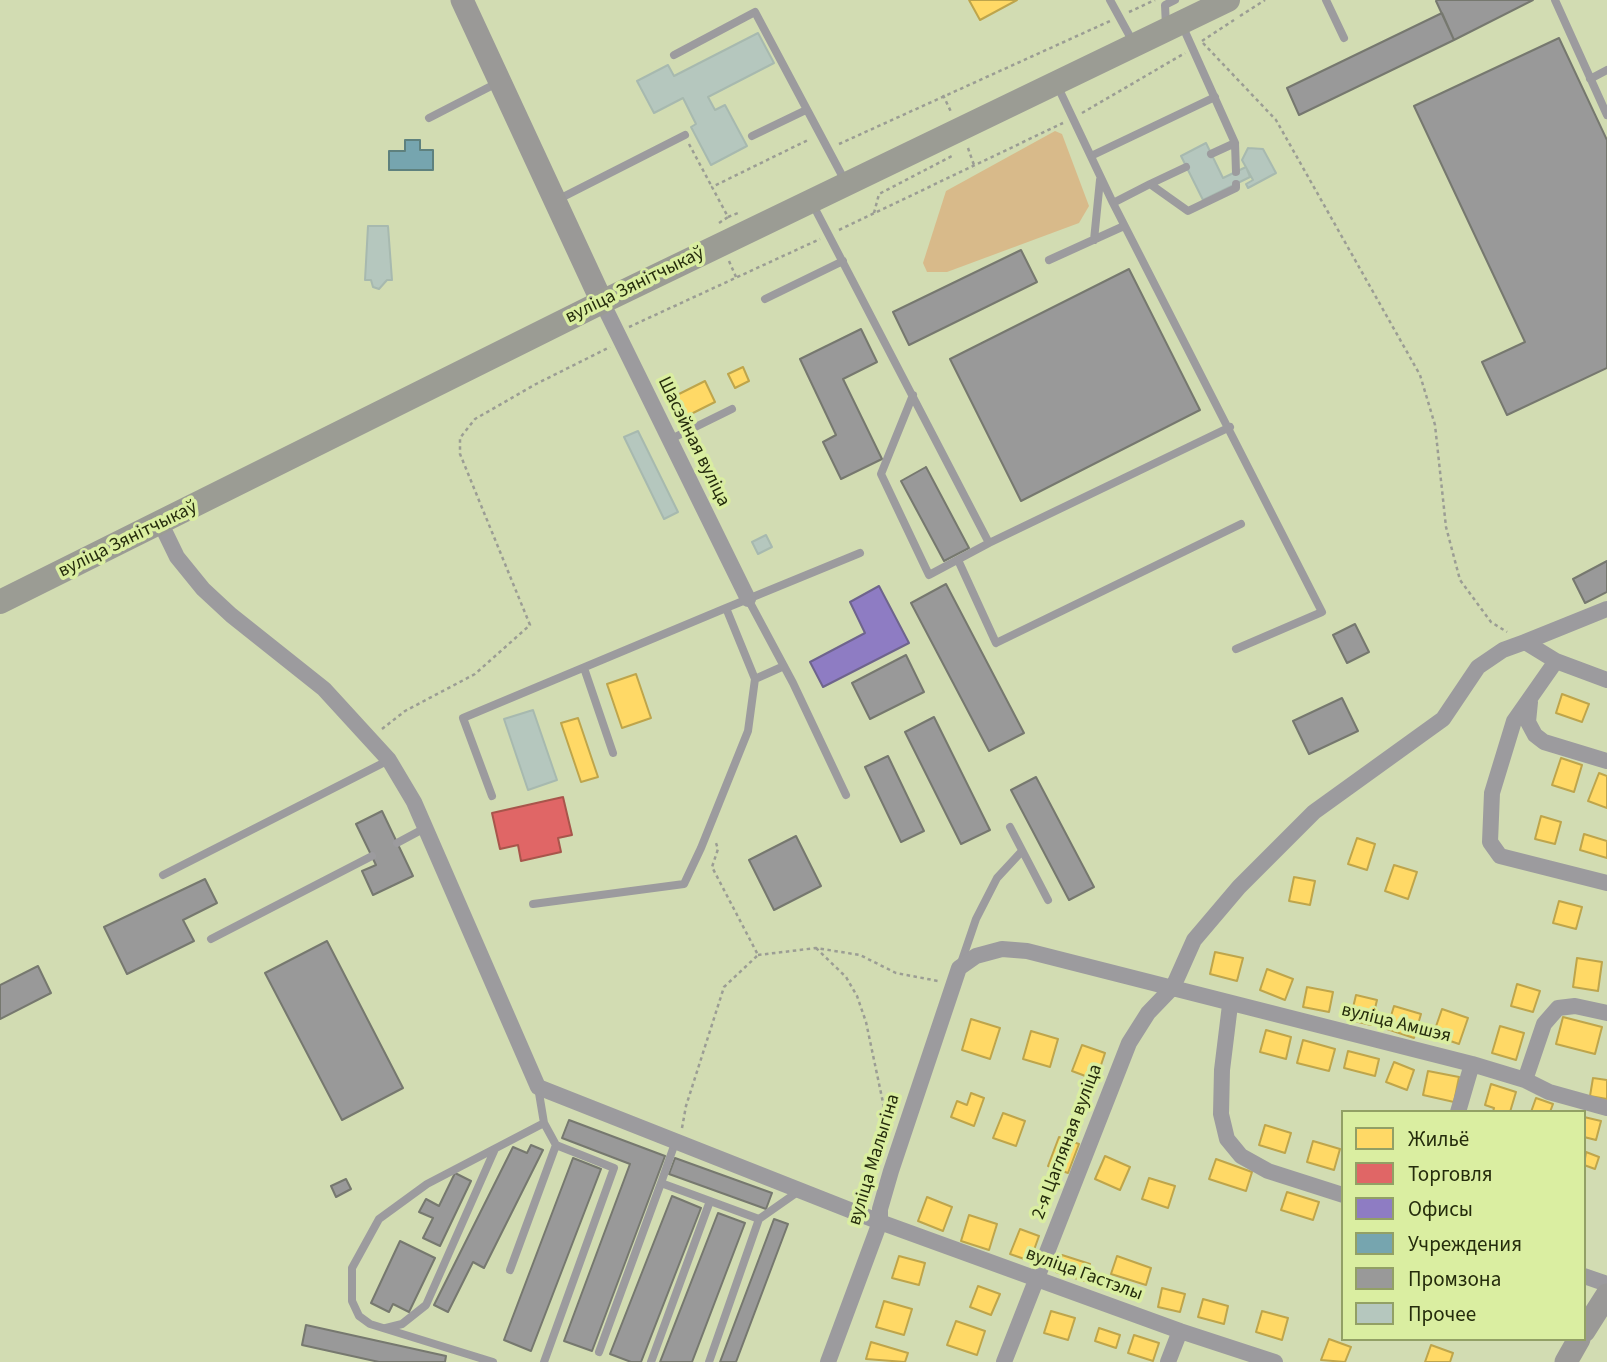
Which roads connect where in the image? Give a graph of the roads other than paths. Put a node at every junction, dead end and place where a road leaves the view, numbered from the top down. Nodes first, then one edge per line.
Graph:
1 (462, 0) edge
2 (1110, 0) edge
3 (1228, 0) edge
4 (1326, 0) edge
5 (1555, 0) edge
6 (1174, 17) edge
7 (1344, 38) dead end
8 (1134, 45) junction
9 (674, 55) dead end
10 (1607, 70) edge
11 (1590, 79) junction
12 (502, 80) junction
13 (1056, 83) junction
14 (1214, 97) junction
15 (806, 110) junction
16 (1607, 115) edge
17 (429, 118) dead end
18 (685, 135) road end
19 (752, 136) dead end
20 (1235, 143) junction
21 (1212, 154) dead end
22 (1090, 156) junction
23 (1186, 167) dead end
24 (1236, 172) dead end
25 (1100, 177) junction
26 (846, 183) junction
27 (1150, 184) junction
28 (1236, 184) dead end
29 (557, 200) junction
30 (811, 200) junction
31 (1113, 204) junction
32 (1124, 226) junction
33 (1094, 240) junction
34 (1049, 260) dead end
35 (843, 261) junction
36 (765, 299) dead end
37 (603, 302) junction
38 (913, 395) junction
39 (732, 410) dead end
40 (1230, 427) junction
41 (669, 440) junction
42 (161, 524) junction
43 (1241, 524) dead end
44 (989, 543) junction
45 (860, 552) dead end
46 (958, 560) junction
47 (748, 599) junction
48 (0, 602) edge
49 (726, 608) junction
50 (1607, 609) edge
51 (1525, 642) junction
52 (1236, 649) dead end
53 (1556, 661) junction
54 (784, 666) junction
55 (584, 668) junction
56 (755, 679) junction
57 (1607, 680) edge
58 (1530, 702) junction
59 (613, 753) dead end
60 (389, 760) junction
61 (1607, 761) edge
62 (846, 795) dead end
63 (492, 796) dead end
64 (1010, 827) dead end
65 (425, 828) junction
66 (397, 843) dead end
67 (1022, 851) junction
68 (372, 856) dead end
69 (163, 875) dead end
70 (1607, 883) edge
71 (1048, 901) dead end
72 (533, 904) dead end
73 (211, 939) dead end
74 (957, 975) junction
75 (1172, 987) junction
76 (1230, 1005) junction
77 (1607, 1013) edge
78 (1472, 1064) junction
79 (1525, 1080) junction
80 (538, 1087) junction
81 (1607, 1108) edge
82 (1459, 1110) edge
83 (544, 1123) junction
84 (678, 1139) junction
85 (556, 1145) junction
86 (495, 1149) junction
87 (661, 1183) junction
88 (800, 1190) junction
89 (1341, 1194) edge
90 (710, 1201) junction
91 (759, 1219) junction
92 (880, 1222) junction
93 (510, 1270) dead end
94 (1586, 1277) edge
95 (1036, 1280) junction
96 (1607, 1284) edge
97 (1607, 1295) edge
98 (1586, 1328) edge
99 (385, 1329) junction
100 (1180, 1331) junction
101 (1578, 1341) edge
102 (600, 1352) dead end
103 (493, 1362) edge
104 (544, 1362) edge
105 (651, 1362) edge
106 (709, 1362) edge
107 (828, 1362) edge
108 (1003, 1362) edge
109 (1168, 1362) edge
110 (1275, 1362) edge
111 (1566, 1362) edge

1 - 12 street
2 - 8 lane
3 - 6 main road, вуліца Зянітчыкаў
4 - 7 lane
5 - 11 lane
6 - 8 main road, вуліца Зянітчыкаў
6 - 14 lane
8 - 13 main road, вуліца Зянітчыкаў
9 - 15 lane
10 - 11 lane
11 - 16 lane
12 - 17 lane
12 - 29 street
13 - 22 lane
13 - 26 main road, вуліца Зянітчыкаў
14 - 20 lane
14 - 22 lane
15 - 19 lane
15 - 26 lane
18 - 29 lane
20 - 21 lane
20 - 24 lane
22 - 25 lane
23 - 27 lane
25 - 31 lane
25 - 33 lane
26 - 30 main road, вуліца Зянітчыкаў
27 - 28 lane
27 - 31 lane
29 - 37 street
30 - 35 lane
30 - 37 main road, вуліца Зянітчыкаў
31 - 32 lane
32 - 33 lane
32 - 40 lane
33 - 34 lane
35 - 36 lane
35 - 38 lane
37 - 41 street, Шасэйная вуліца
37 - 42 main road, вуліца Зянітчыкаў
38 - 44 lane
38 - 46 lane
39 - 41 lane
40 - 44 lane
40 - 52 lane
41 - 47 street, Шасэйная вуліца
42 - 48 main road, вуліца Зянітчыкаў
42 - 60 street
43 - 46 lane
44 - 46 lane
45 - 47 lane
47 - 49 lane
47 - 54 lane
49 - 55 lane
49 - 56 lane
50 - 51 street, 2-я Цагляная вуліца
51 - 53 street
51 - 75 street, 2-я Цагляная вуліца
53 - 57 street
53 - 58 street
54 - 56 lane
54 - 62 lane
55 - 59 lane
55 - 63 lane
56 - 72 lane
58 - 61 street
58 - 70 street
60 - 65 street
60 - 69 lane
64 - 67 lane
65 - 66 lane
65 - 80 street
67 - 71 lane
67 - 74 lane
68 - 73 lane
74 - 75 street, вуліца Амшэя
74 - 92 street, вуліца Малыгіна
75 - 76 street, вуліца Амшэя
75 - 95 street, 2-я Цагляная вуліца
76 - 78 street, вуліца Амшэя
76 - 89 street
77 - 79 street
78 - 79 street, вуліца Амшэя
78 - 82 street
79 - 81 street, вуліца Амшэя
80 - 83 lane
80 - 84 street, вуліца Гастэлы
83 - 85 lane
83 - 86 lane
84 - 87 lane
84 - 88 street, вуліца Гастэлы
85 - 93 lane
85 - 104 lane
86 - 99 lane
86 - 99 lane
87 - 90 lane
87 - 102 lane
88 - 91 lane
88 - 92 street, вуліца Гастэлы
90 - 91 lane
90 - 105 lane
91 - 106 lane
92 - 95 street, вуліца Гастэлы
92 - 107 street, вуліца Малыгіна
94 - 96 street
95 - 100 street, вуліца Гастэлы
95 - 108 street, 2-я Цагляная вуліца
97 - 98 street
99 - 103 lane
100 - 109 street
100 - 110 street, вуліца Гастэлы
101 - 111 street

